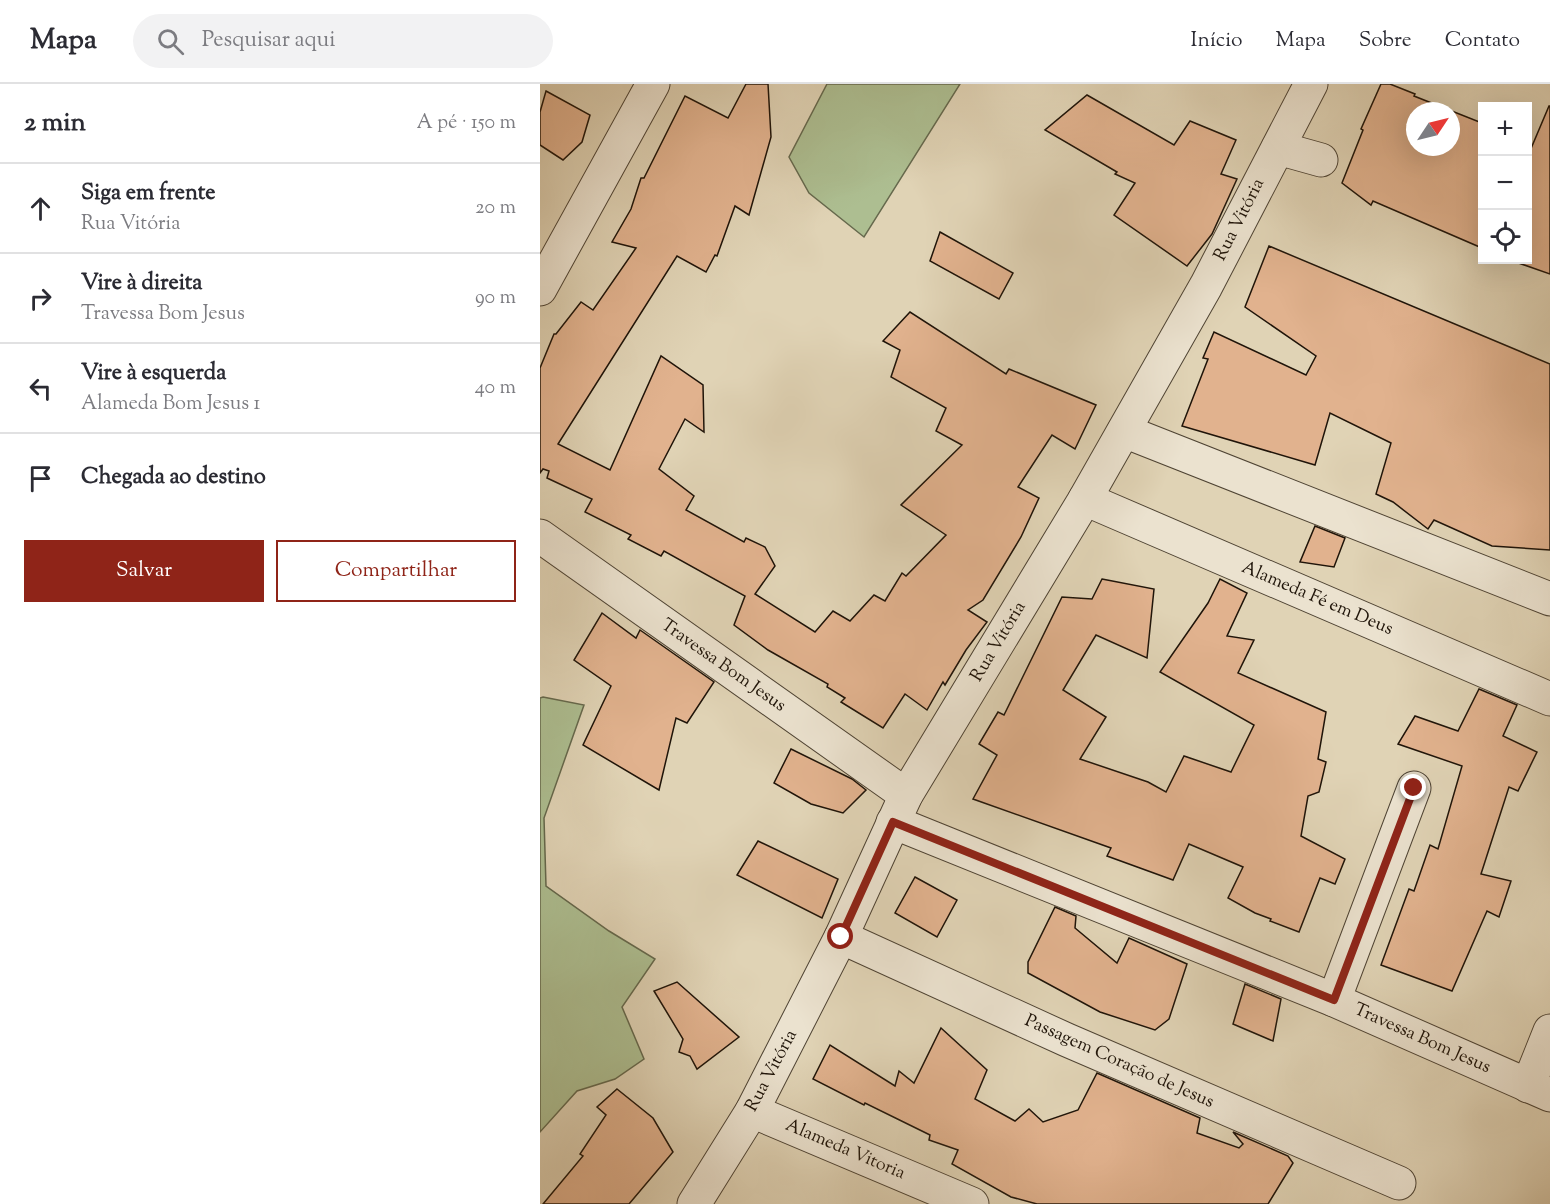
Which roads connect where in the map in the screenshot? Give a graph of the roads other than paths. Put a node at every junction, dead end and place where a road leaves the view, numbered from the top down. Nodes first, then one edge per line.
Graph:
1 (653, 84) edge
2 (1311, 84) edge
3 (1278, 148) junction
4 (1321, 160) dead end
5 (540, 289) edge
6 (1124, 431) junction
7 (1085, 499) junction
8 (540, 536) edge
9 (1550, 599) edge
10 (1550, 699) edge
11 (1414, 788) dead end
12 (900, 808) junction
13 (841, 937) junction
14 (1334, 1000) junction
15 (1550, 1031) edge
16 (1539, 1091) edge
17 (752, 1111) junction
18 (1399, 1183) dead end
19 (694, 1204) edge
20 (972, 1204) edge

1 - 5 street
2 - 3 street, Rua Vitória
3 - 4 street
3 - 6 street, Rua Vitória
6 - 7 street, Rua Vitória
6 - 9 street
7 - 10 street, Alameda Fé em Deus
7 - 12 street, Rua Vitória
8 - 12 street, Travessa Bom Jesus
11 - 14 street
12 - 13 street, Rua Vitória
12 - 14 street, Travessa Bom Jesus
13 - 17 street, Rua Vitória
13 - 18 street, Passagem Coração de Jesus
14 - 16 street, Travessa Bom Jesus
15 - 16 street
17 - 19 street, Rua Vitória
17 - 20 street, Alameda Vitoria

